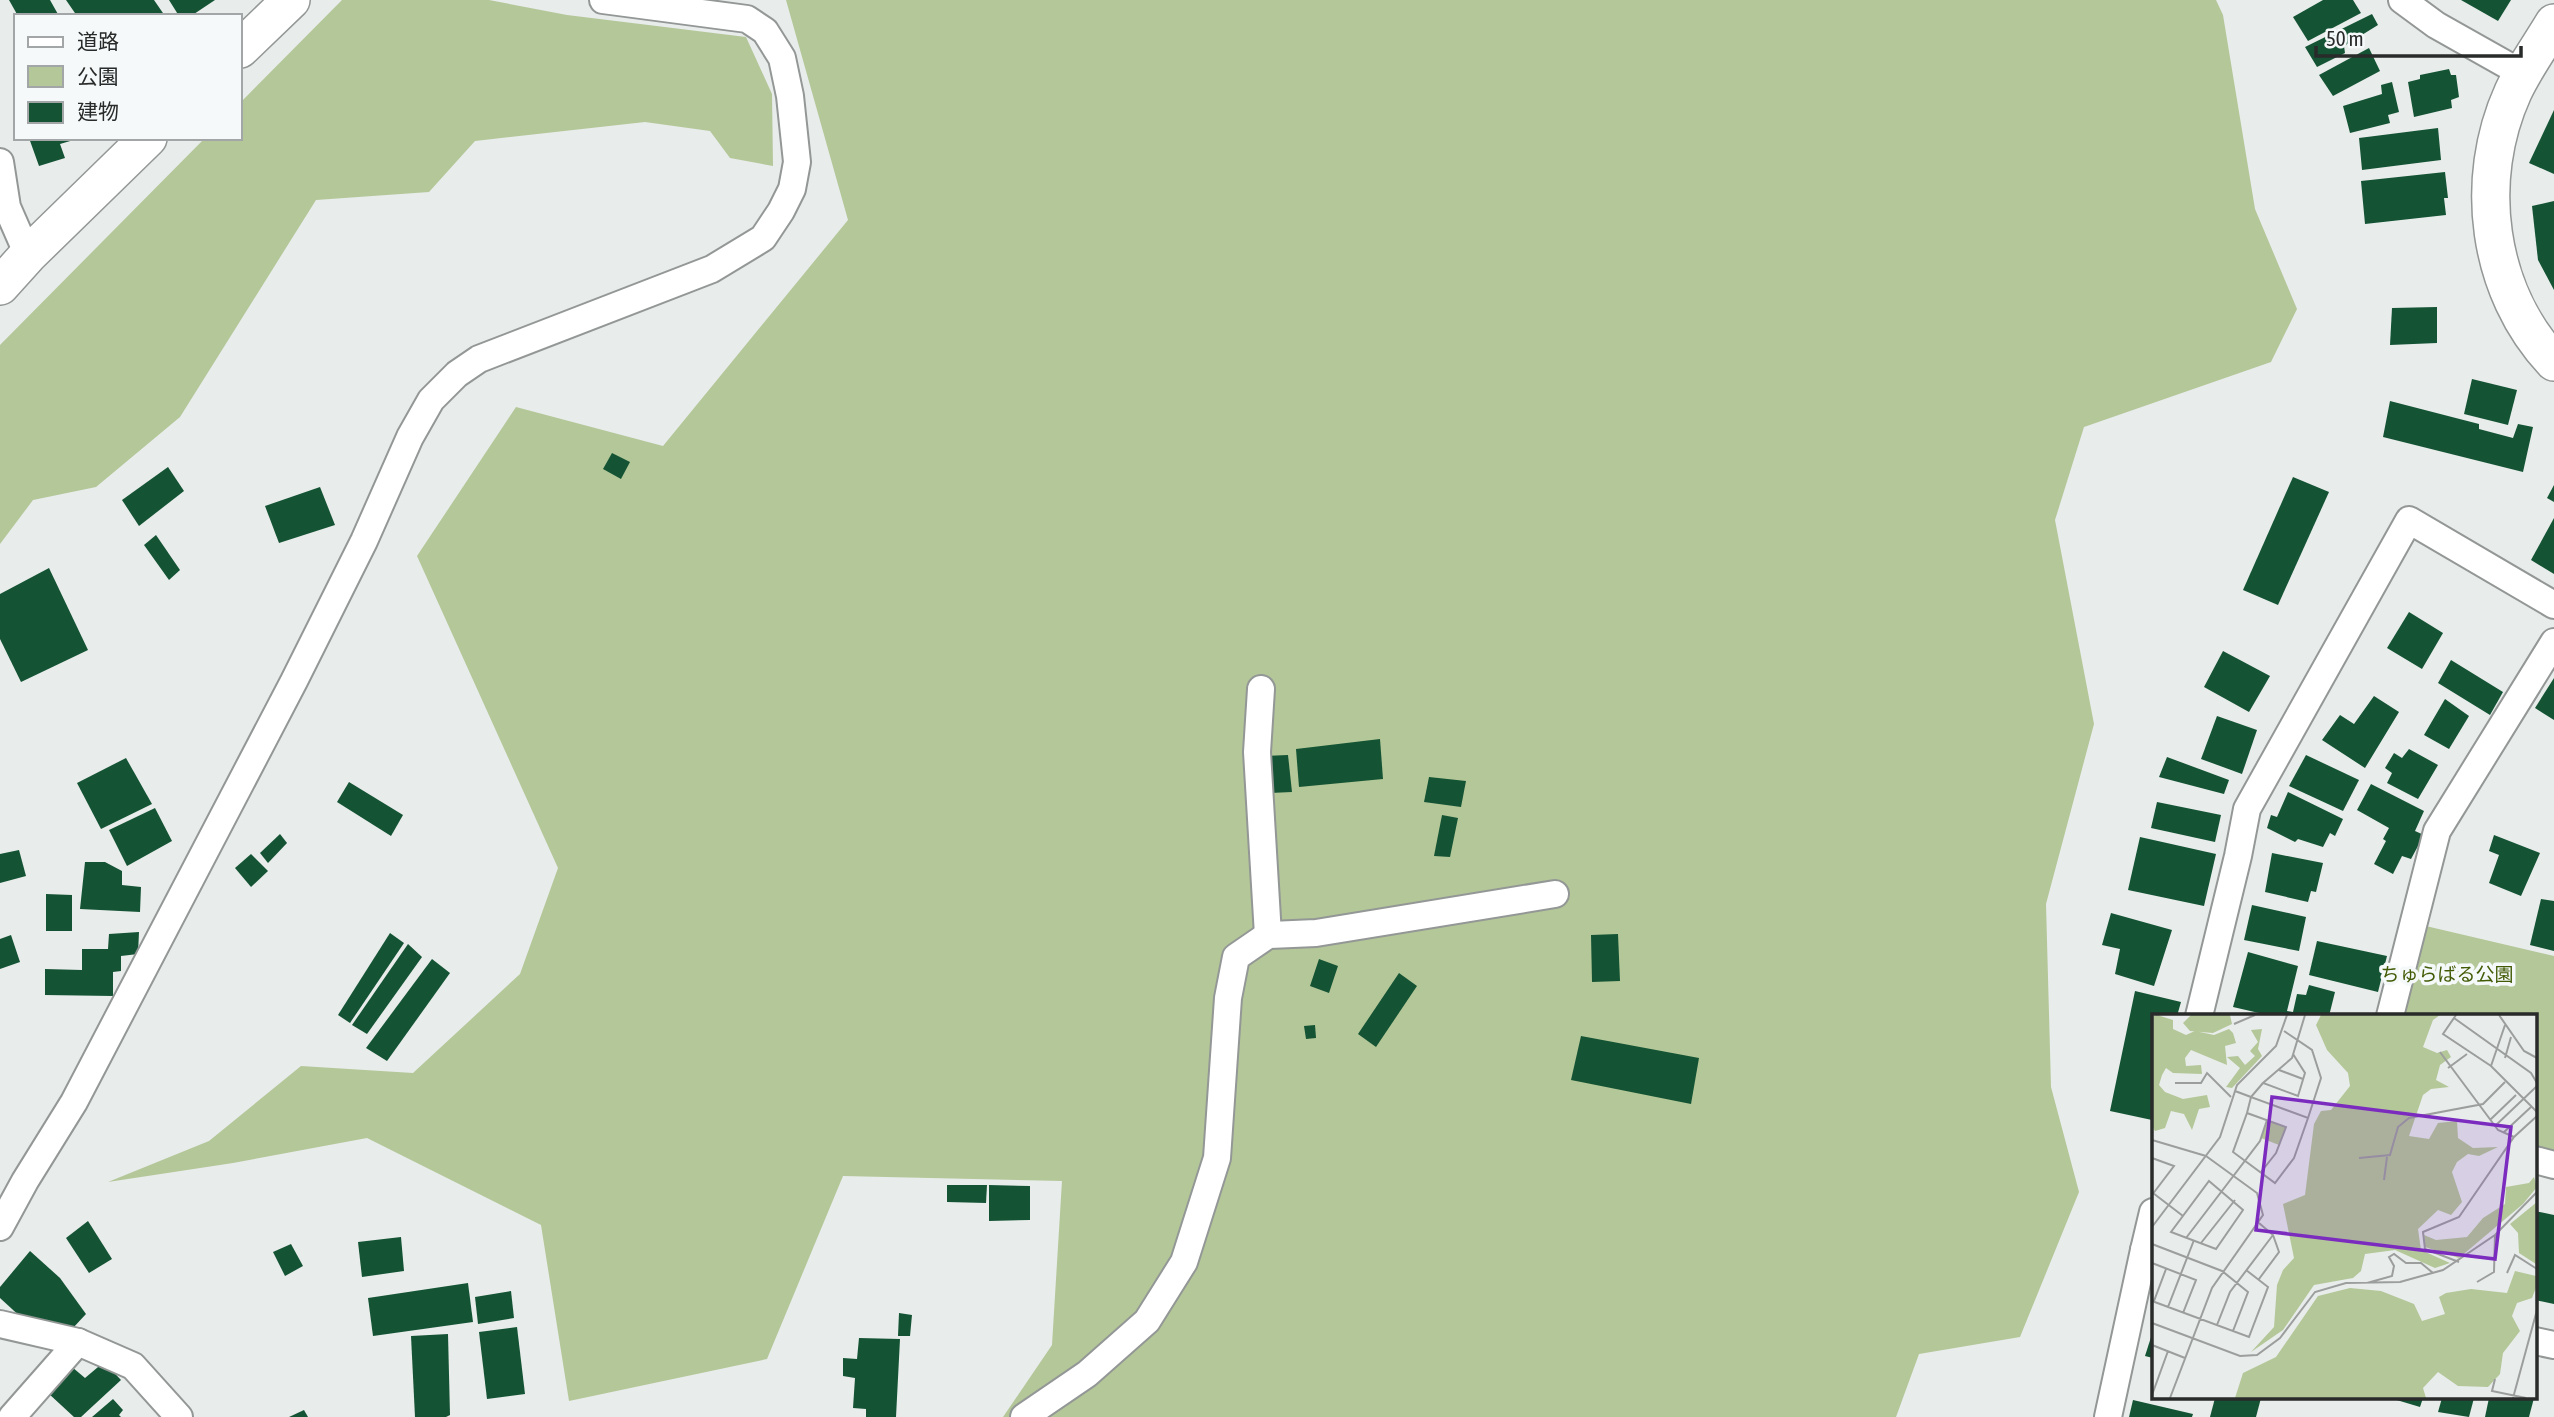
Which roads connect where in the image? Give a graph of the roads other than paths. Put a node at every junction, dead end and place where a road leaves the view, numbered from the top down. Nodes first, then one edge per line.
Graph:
1 (291, 0) edge
2 (603, 0) edge
3 (2402, 0) edge
4 (2554, 23) edge
5 (242, 47) edge
6 (2523, 74) junction
7 (146, 140) edge
8 (0, 162) edge
9 (28, 254) junction
10 (0, 286) edge
11 (2554, 362) edge
12 (2554, 605) edge
13 (2554, 642) edge
14 (1261, 689) dead end
15 (1555, 894) dead end
16 (1268, 935) junction
17 (2199, 1014) edge
18 (2391, 1014) edge
19 (2536, 1160) edge
20 (2554, 1165) edge
21 (2152, 1222) edge
22 (0, 1227) edge
23 (2149, 1251) edge
24 (0, 1324) edge
25 (2536, 1340) edge
26 (78, 1342) junction
27 (2554, 1345) edge
28 (169, 1413) edge
29 (12, 1417) edge
30 (1024, 1417) edge
31 (2108, 1417) edge

1 - 5 street
2 - 22 street
3 - 6 street
4 - 6 street
6 - 11 street
7 - 9 street
8 - 9 street
9 - 10 street
12 - 17 street
13 - 18 street
14 - 16 street
15 - 16 street
16 - 30 street
19 - 20 street
21 - 23 street
23 - 31 street
24 - 26 street
25 - 27 street
26 - 28 street
26 - 29 street

